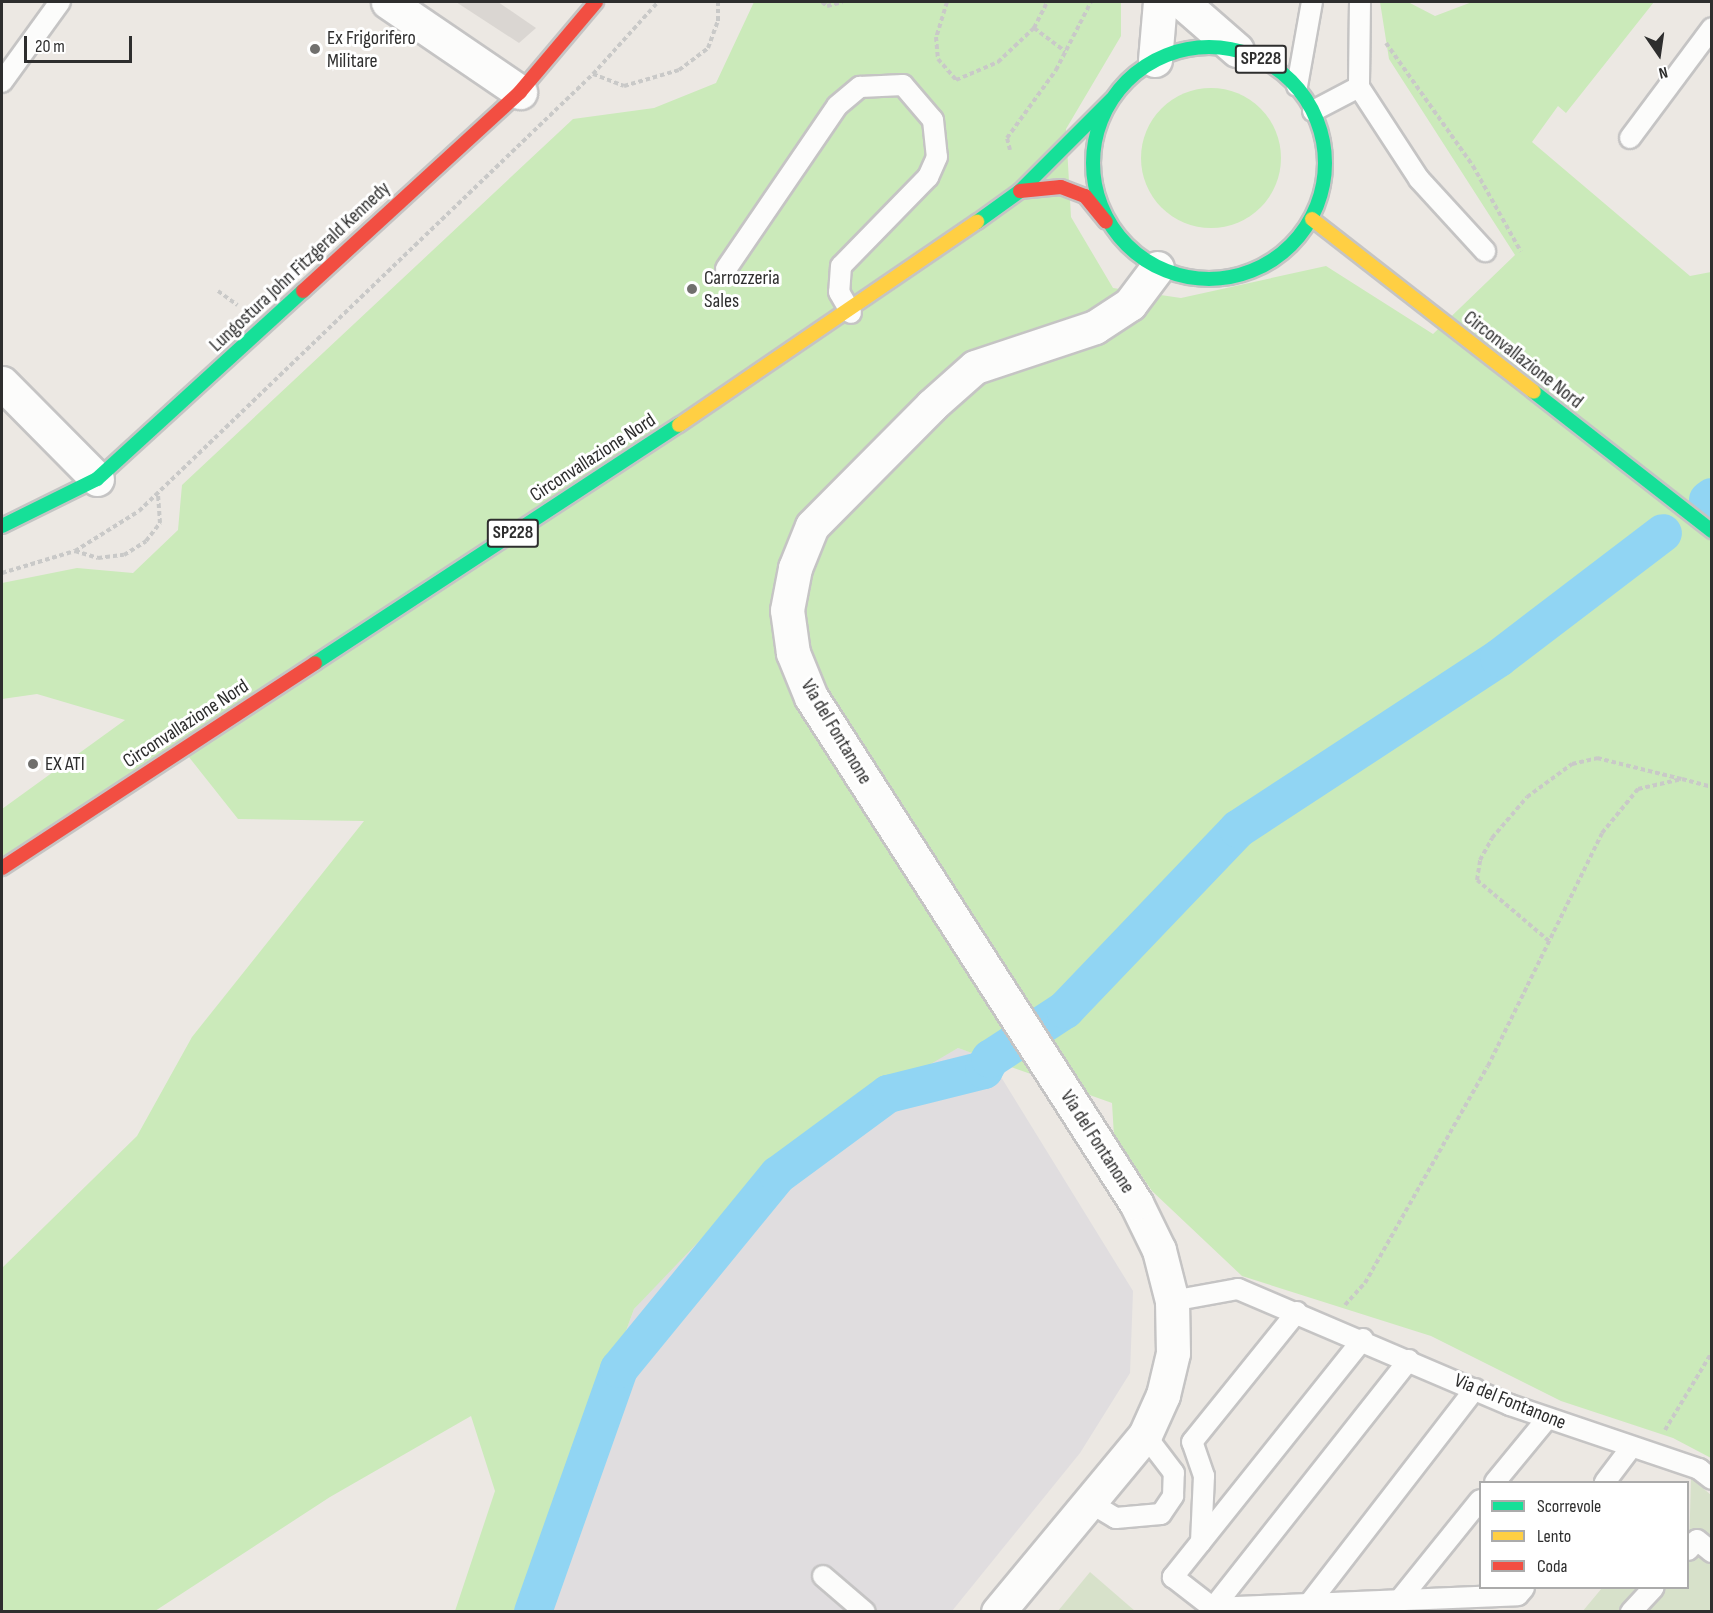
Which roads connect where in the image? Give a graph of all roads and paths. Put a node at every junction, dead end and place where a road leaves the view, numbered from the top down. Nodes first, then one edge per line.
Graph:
1 (60, 2) edge
2 (387, 2) edge
3 (596, 2) edge
4 (658, 2) edge
5 (718, 2) edge
6 (822, 2) edge
7 (843, 2) edge
8 (947, 2) edge
9 (1047, 2) edge
10 (1090, 2) edge
11 (1160, 2) edge
12 (1182, 2) edge
13 (1312, 2) edge
14 (1360, 2) edge
15 (1034, 28) junction
16 (1712, 28) edge
17 (1377, 40) dead end
18 (1237, 50) junction
19 (1065, 51) junction
20 (1155, 60) junction
21 (593, 74) junction
22 (2, 82) edge
23 (1298, 86) junction
24 (1359, 87) junction
25 (520, 92) junction
26 (1111, 100) junction
27 (1313, 111) junction
28 (1630, 138) dead end
29 (1012, 157) dead end
30 (1020, 191) junction
31 (1312, 219) junction
32 (1116, 234) junction
33 (1485, 252) dead end
34 (1521, 252) dead end
35 (1157, 268) junction
36 (726, 269) dead end
37 (218, 291) dead end
38 (227, 297) dead end
39 (851, 313) junction
40 (2, 383) edge
41 (97, 479) junction
42 (158, 494) junction
43 (2, 526) edge
44 (1712, 531) edge
45 (75, 551) junction
46 (2, 573) edge
47 (1682, 779) junction
48 (1712, 787) edge
49 (2, 868) edge
50 (1549, 941) junction
51 (1172, 1301) junction
52 (1297, 1312) junction
53 (1329, 1324) junction
54 (1363, 1339) junction
55 (1712, 1352) edge
56 (1409, 1360) junction
57 (1475, 1389) junction
58 (1547, 1419) junction
59 (1145, 1435) junction
60 (1630, 1449) junction
61 (1650, 1456) junction
62 (1712, 1479) edge
63 (1496, 1481) edge
64 (1606, 1481) edge
65 (1479, 1501) edge
66 (1089, 1502) junction
67 (1201, 1542) junction
68 (1689, 1549) edge
69 (1712, 1552) edge
70 (823, 1576) dead end
71 (1651, 1589) edge
72 (1519, 1598) edge
73 (1397, 1603) junction
74 (1308, 1605) junction
75 (1213, 1608) junction
76 (865, 1611) edge
77 (998, 1611) edge
78 (1631, 1611) edge

1 - 22 lane
2 - 25 street
3 - 25 main road, Lungostura John Fitzgerald Kennedy
4 - 21 path
5 - 21 path
6 - 7 path
8 - 15 path
9 - 15 path
10 - 19 path
11 - 20 street
12 - 18 street
13 - 23 lane
14 - 24 lane
15 - 19 path
16 - 28 lane
17 - 34 path
18 - 20 main road, SP228
18 - 23 main road, SP228
19 - 29 path
20 - 26 main road, SP228
21 - 42 path
23 - 27 main road, SP228
24 - 27 lane
24 - 33 lane
25 - 41 main road, Lungostura John Fitzgerald Kennedy
26 - 30 main road, Circonvallazione Nord
26 - 32 main road, SP228
27 - 31 main road, SP228
30 - 32 main road, SP228
30 - 39 main road, Circonvallazione Nord / SP228
31 - 35 main road, SP228
31 - 44 main road, Circonvallazione Nord
32 - 35 main road, SP228
35 - 51 street, Via del Fontanone
36 - 39 lane
37 - 38 path
39 - 49 main road, Circonvallazione Nord / SP228
40 - 41 street
41 - 43 main road, Lungostura John Fitzgerald Kennedy
42 - 45 path
42 - 45 path
45 - 46 path
47 - 48 path
47 - 50 path
47 - 50 path
50 - 53 path
51 - 52 lane, Via del Fontanone
51 - 59 street, Via del Fontanone
52 - 53 lane, Via del Fontanone
52 - 67 lane
53 - 54 lane, Via del Fontanone
54 - 56 lane, Via del Fontanone
54 - 67 lane
55 - 61 path
56 - 57 lane, Via del Fontanone
56 - 75 lane
57 - 58 lane, Via del Fontanone
57 - 74 lane
58 - 60 lane, Via del Fontanone
58 - 63 lane
59 - 66 street, Via del Fontanone
59 - 66 lane
60 - 61 lane, Via del Fontanone
60 - 64 lane
61 - 62 lane, Via del Fontanone
65 - 73 lane
66 - 77 street, Via del Fontanone
67 - 75 lane
68 - 69 lane
70 - 76 lane
71 - 78 lane
72 - 73 lane
73 - 74 lane
74 - 75 lane

